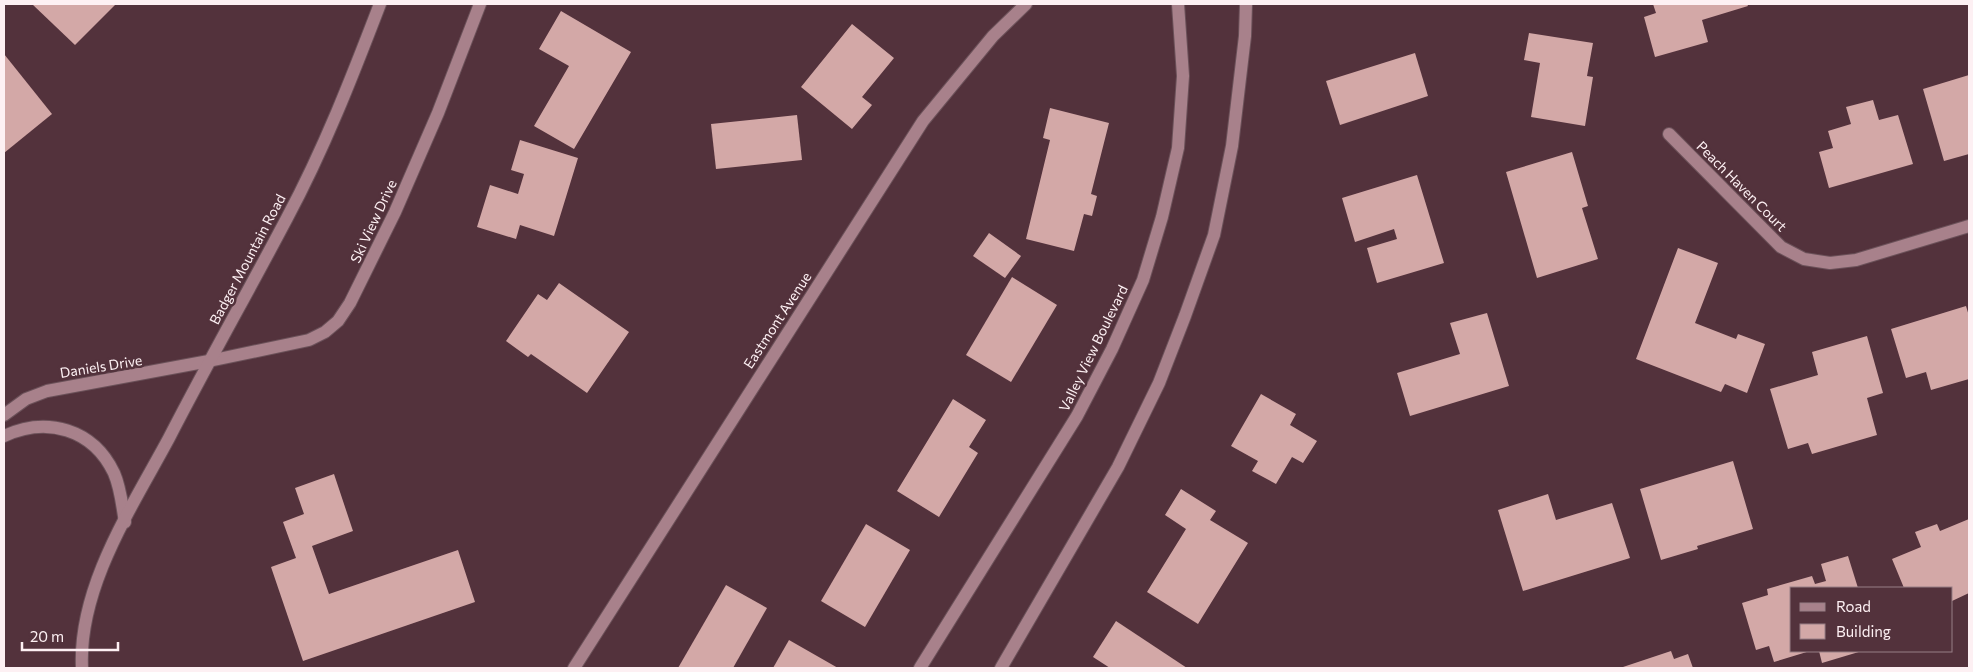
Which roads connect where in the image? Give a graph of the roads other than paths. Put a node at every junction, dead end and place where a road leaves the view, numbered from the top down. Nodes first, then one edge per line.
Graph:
1 (380, 4) edge
2 (480, 4) edge
3 (1026, 4) edge
4 (1178, 4) edge
5 (1246, 4) edge
6 (1669, 134) dead end
7 (1969, 226) edge
8 (209, 361) junction
9 (4, 415) edge
10 (4, 436) edge
11 (124, 522) junction
12 (82, 668) edge
13 (574, 668) edge
14 (920, 668) edge
15 (1001, 668) edge

1 - 8 street, Badger Mountain Road
2 - 8 street, Ski View Drive
3 - 13 street, Eastmont Avenue
4 - 14 street, Valley View Boulevard
5 - 15 street
6 - 7 street, Peach Haven Court
8 - 9 street, Daniels Drive
8 - 11 street, Badger Mountain Road
10 - 11 street
11 - 12 street, Badger Mountain Road

